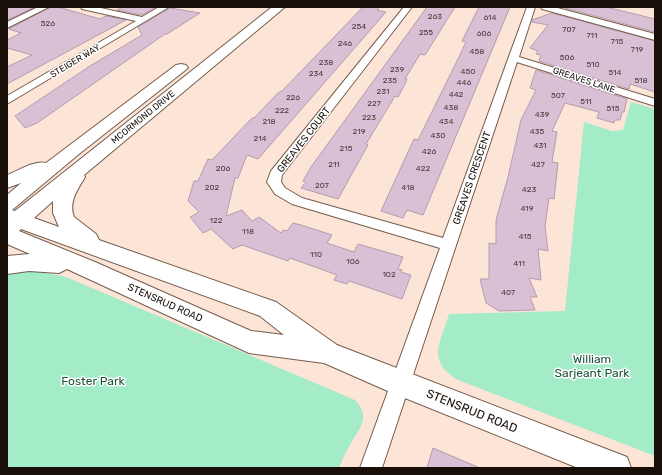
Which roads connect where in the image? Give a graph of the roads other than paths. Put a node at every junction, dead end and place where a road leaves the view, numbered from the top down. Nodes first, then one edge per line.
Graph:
1 (44, 7) edge
2 (85, 7) edge
3 (165, 7) edge
4 (263, 7) edge
5 (280, 7) edge
6 (408, 7) edge
7 (531, 7) edge
8 (545, 7) edge
9 (143, 20) junction
10 (7, 25) edge
11 (655, 37) edge
12 (513, 58) junction
13 (7, 101) edge
14 (655, 103) edge
15 (73, 150) junction
16 (92, 158) junction
17 (7, 182) edge
18 (9, 221) edge
19 (449, 245) junction
20 (94, 259) junction
21 (7, 265) edge
22 (328, 353) junction
23 (400, 383) junction
24 (371, 468) edge
25 (616, 468) edge

1 - 10 street
2 - 9 street
3 - 9 street, STEIGER WAY
4 - 15 main road, MCORMOND DRIVE
5 - 16 main road, MCORMOND DRIVE
6 - 19 street, GREAVES COURT
7 - 12 street, GREAVES CRESCENT
8 - 11 street
9 - 13 street, STEIGER WAY
12 - 14 street, GREAVES LANE
12 - 19 street, GREAVES CRESCENT
15 - 17 main road
15 - 18 main road, MCORMOND DRIVE
16 - 18 main road, MCORMOND DRIVE
16 - 20 main road
18 - 20 main road, STENSRUD ROAD
19 - 23 street, GREAVES CRESCENT
20 - 21 main road
20 - 22 main road, STENSRUD ROAD
20 - 22 main road, STENSRUD ROAD
22 - 23 main road, STENSRUD ROAD
23 - 24 street, GREAVES CRESCENT
23 - 25 main road, STENSRUD ROAD

